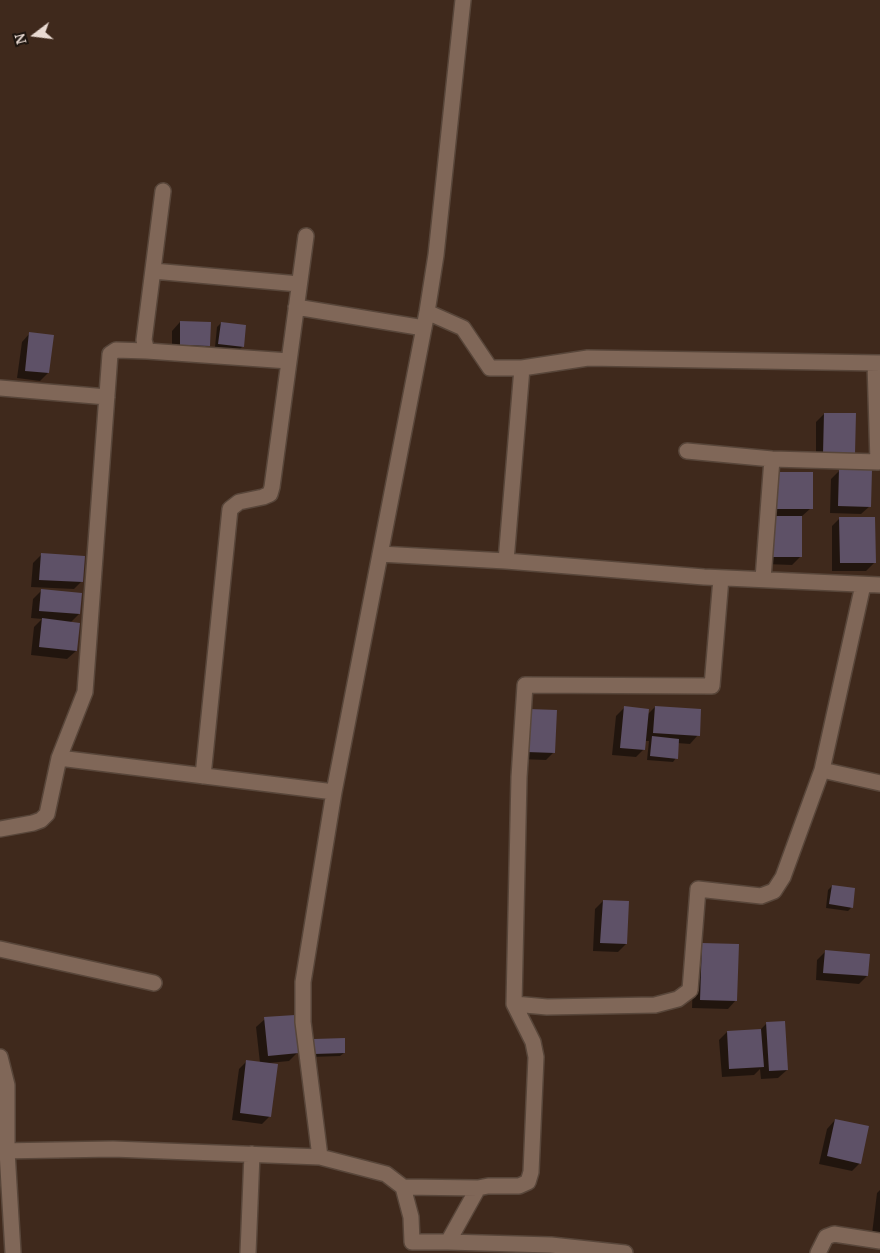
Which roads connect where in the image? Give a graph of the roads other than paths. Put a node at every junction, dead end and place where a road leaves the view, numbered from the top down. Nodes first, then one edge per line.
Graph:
1 (463, 0) edge
2 (163, 191) dead end
3 (306, 236) dead end
4 (153, 271) junction
5 (299, 284) junction
6 (296, 307) junction
7 (427, 312) junction
8 (424, 328) junction
9 (146, 351) junction
10 (289, 361) junction
11 (878, 363) edge
12 (522, 368) junction
13 (0, 388) edge
14 (107, 396) junction
15 (687, 451) dead end
16 (772, 458) junction
17 (380, 554) junction
18 (506, 561) junction
19 (721, 578) junction
20 (762, 580) junction
21 (863, 584) junction
22 (880, 585) edge
23 (59, 758) junction
24 (822, 770) junction
25 (204, 776) junction
26 (880, 783) edge
27 (334, 792) junction
28 (0, 829) edge
29 (0, 949) edge
30 (154, 983) dead end
31 (514, 1004) junction
32 (0, 1057) edge
33 (4, 1151) edge
34 (252, 1154) junction
35 (320, 1157) junction
36 (403, 1187) junction
37 (478, 1188) junction
38 (880, 1241) edge
39 (448, 1242) junction
40 (413, 1247) edge
41 (13, 1253) edge
42 (248, 1253) edge
43 (624, 1253) edge
44 (818, 1253) edge

1 - 7 street
2 - 4 street
3 - 5 street
4 - 5 street
4 - 9 street
5 - 6 street
6 - 8 street
6 - 10 street
7 - 8 street
7 - 12 street
8 - 17 street
9 - 10 street
9 - 14 street
10 - 25 street
11 - 12 street
11 - 16 street
12 - 18 street
13 - 14 street
14 - 23 street
15 - 16 street
16 - 20 street
17 - 18 street
17 - 27 street
18 - 19 street
19 - 20 street
19 - 31 street
20 - 21 street
21 - 22 street
21 - 24 street
23 - 25 street
23 - 28 street
24 - 26 street
24 - 31 street
25 - 27 street
27 - 35 street
29 - 30 street
31 - 37 street
32 - 33 street
33 - 34 street
33 - 41 street
34 - 35 street
34 - 42 street
35 - 36 street
36 - 37 street
36 - 40 street
37 - 39 street
38 - 44 street
39 - 40 street
39 - 43 street

